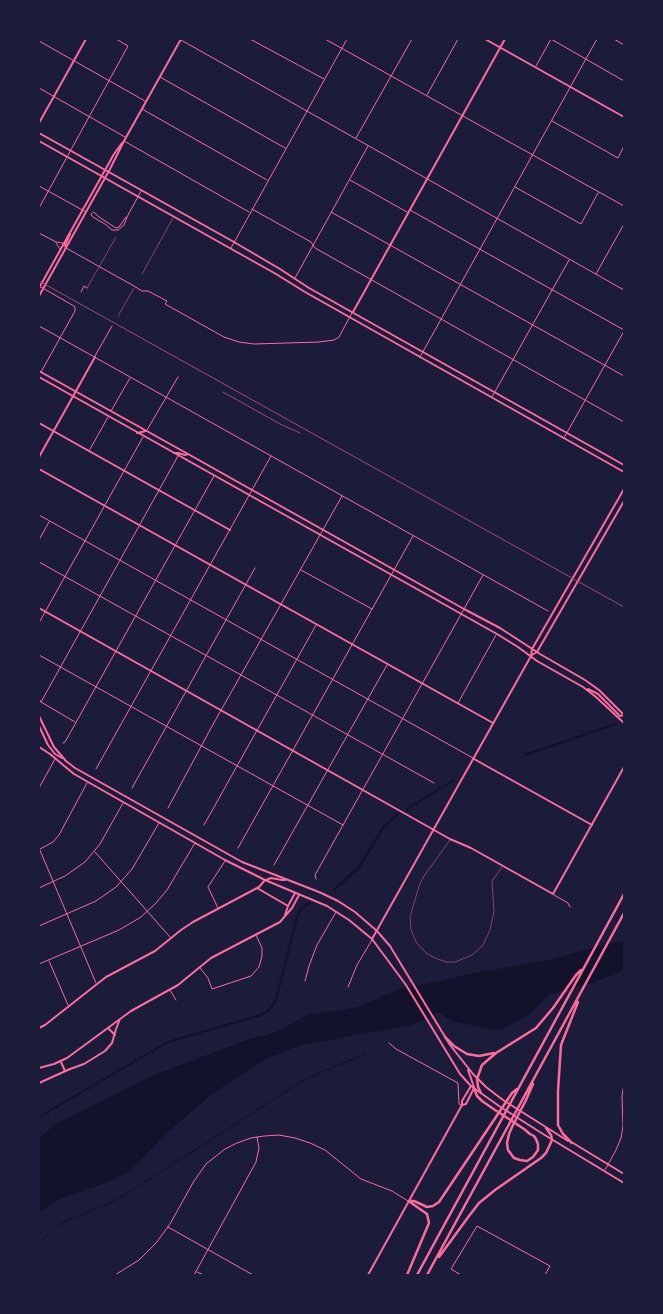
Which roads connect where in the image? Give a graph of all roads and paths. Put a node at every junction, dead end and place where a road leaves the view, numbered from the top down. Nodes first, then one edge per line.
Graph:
1 (86, 39) edge
2 (116, 39) edge
3 (181, 39) edge
4 (250, 39) edge
5 (326, 39) edge
6 (347, 39) edge
7 (412, 39) edge
8 (458, 39) edge
9 (485, 39) edge
10 (505, 39) edge
11 (551, 39) edge
12 (597, 39) edge
13 (614, 39) edge
14 (39, 41) edge
15 (624, 45) edge
16 (500, 47) junction
17 (342, 48) junction
18 (586, 59) junction
19 (74, 61) junction
20 (535, 67) junction
21 (391, 76) junction
22 (160, 77) junction
23 (324, 80) junction
24 (110, 81) junction
25 (624, 81) edge
26 (571, 86) junction
27 (39, 88) edge
28 (426, 95) junction
29 (54, 96) junction
30 (146, 101) junction
31 (142, 109) junction
32 (307, 111) junction
33 (462, 115) junction
34 (624, 116) edge
35 (90, 117) junction
36 (552, 121) junction
37 (39, 123) edge
38 (39, 134) edge
39 (126, 137) junction
40 (356, 139) junction
41 (39, 141) edge
42 (124, 141) junction
43 (368, 146) junction
44 (624, 146) edge
45 (286, 148) junction
46 (71, 151) junction
47 (532, 155) junction
48 (67, 157) junction
49 (105, 170) junction
50 (108, 172) junction
51 (101, 176) junction
52 (104, 178) junction
53 (426, 178) junction
54 (268, 180) junction
55 (349, 180) junction
56 (39, 186) edge
57 (515, 186) junction
58 (48, 191) junction
59 (142, 191) junction
60 (599, 192) junction
61 (138, 197) junction
62 (624, 206) edge
63 (39, 208) edge
64 (252, 209) junction
65 (409, 209) junction
66 (82, 210) junction
67 (86, 212) junction
68 (250, 212) junction
69 (331, 212) junction
70 (408, 212) junction
71 (127, 217) junction
72 (174, 217) junction
73 (497, 218) junction
74 (624, 224) edge
75 (71, 229) junction
76 (39, 233) edge
77 (116, 237) dead end
78 (53, 241) junction
79 (234, 242) junction
80 (64, 243) junction
81 (390, 244) junction
82 (313, 245) junction
83 (66, 248) junction
84 (231, 248) junction
85 (60, 249) junction
86 (480, 249) junction
87 (569, 259) junction
88 (99, 267) junction
89 (142, 274) dead end
90 (596, 274) junction
91 (295, 278) junction
92 (370, 279) junction
93 (460, 284) junction
94 (134, 286) junction
95 (39, 287) edge
96 (87, 288) joint
97 (552, 290) junction
98 (624, 290) edge
99 (81, 292) dead end
100 (39, 296) edge
101 (352, 312) junction
102 (118, 316) dead end
103 (350, 317) junction
104 (440, 319) junction
105 (532, 325) junction
106 (39, 326) edge
107 (112, 326) dead end
108 (624, 330) edge
109 (60, 338) junction
110 (423, 352) junction
111 (95, 357) junction
112 (420, 357) junction
113 (513, 360) junction
114 (604, 365) junction
115 (40, 372) edge
116 (624, 376) edge
117 (39, 377) edge
118 (130, 377) junction
119 (178, 377) dead end
120 (76, 392) junction
121 (495, 392) junction
122 (72, 396) junction
123 (166, 396) junction
124 (492, 398) junction
125 (585, 400) junction
126 (110, 412) junction
127 (108, 416) junction
128 (624, 422) edge
129 (39, 423) edge
130 (54, 431) junction
131 (146, 431) junction
132 (137, 433) junction
133 (567, 433) junction
134 (153, 435) junction
135 (143, 436) junction
136 (564, 438) junction
137 (89, 451) junction
138 (174, 454) junction
139 (188, 454) junction
140 (179, 456) junction
141 (271, 456) junction
142 (39, 457) edge
143 (624, 465) edge
144 (39, 469) edge
145 (124, 470) junction
146 (624, 472) edge
147 (214, 476) junction
148 (624, 489) edge
149 (160, 490) junction
150 (252, 490) junction
151 (249, 496) junction
152 (342, 496) junction
153 (624, 501) edge
154 (104, 506) junction
155 (195, 510) junction
156 (39, 515) edge
157 (49, 521) junction
158 (140, 526) junction
159 (230, 530) junction
160 (323, 530) junction
161 (320, 535) junction
162 (413, 535) junction
163 (39, 540) edge
164 (85, 541) junction
165 (175, 545) junction
166 (120, 561) junction
167 (39, 562) edge
168 (210, 565) junction
169 (255, 568) dead end
170 (301, 569) junction
171 (394, 569) junction
172 (390, 575) junction
173 (484, 575) junction
174 (65, 576) junction
175 (155, 580) junction
176 (246, 585) junction
177 (100, 596) junction
178 (191, 600) junction
179 (281, 605) junction
180 (39, 608) edge
181 (372, 609) junction
182 (464, 609) junction
183 (548, 611) dead end
184 (45, 612) junction
185 (461, 615) junction
186 (136, 616) junction
187 (226, 620) junction
188 (39, 623) edge
189 (317, 625) junction
190 (80, 632) junction
191 (496, 634) junction
192 (171, 636) junction
193 (261, 640) junction
194 (352, 644) junction
195 (532, 649) junction
196 (116, 651) junction
197 (537, 652) junction
198 (39, 654) edge
199 (206, 655) junction
200 (531, 656) junction
201 (297, 660) junction
202 (387, 664) junction
203 (61, 667) junction
204 (151, 671) junction
205 (241, 675) junction
206 (332, 680) junction
207 (422, 684) junction
208 (96, 686) junction
209 (584, 687) junction
210 (186, 691) junction
211 (277, 695) junction
212 (367, 699) junction
213 (39, 700) edge
214 (41, 702) junction
215 (458, 704) junction
216 (131, 706) junction
217 (221, 710) junction
218 (312, 715) junction
219 (624, 715) edge
220 (39, 716) edge
221 (403, 719) junction
222 (76, 722) junction
223 (493, 723) junction
224 (624, 723) edge
225 (39, 726) edge
226 (166, 726) junction
227 (257, 730) junction
228 (348, 735) junction
229 (63, 743) dead end
230 (202, 746) junction
231 (39, 747) edge
232 (292, 750) junction
233 (383, 754) junction
234 (55, 759) junction
235 (473, 759) junction
236 (66, 761) junction
237 (238, 766) junction
238 (624, 767) edge
239 (96, 769) dead end
240 (328, 770) junction
241 (88, 783) junction
242 (434, 783) dead end
243 (273, 786) junction
244 (39, 788) edge
245 (132, 788) dead end
246 (363, 790) junction
247 (124, 802) junction
248 (308, 805) junction
249 (168, 808) dead end
250 (159, 822) junction
251 (204, 825) dead end
252 (343, 825) junction
253 (592, 825) junction
254 (434, 829) junction
255 (450, 838) junction
256 (195, 842) junction
257 (238, 848) dead end
258 (39, 849) edge
259 (95, 852) junction
260 (225, 860) junction
261 (274, 865) dead end
262 (503, 866) junction
263 (316, 879) dead end
264 (266, 880) junction
265 (287, 880) junction
266 (53, 882) junction
267 (121, 882) junction
268 (39, 888) edge
269 (257, 888) junction
270 (295, 893) junction
271 (299, 894) junction
272 (553, 894) junction
273 (624, 894) edge
274 (288, 906) junction
275 (570, 907) dead end
276 (218, 908) junction
277 (147, 911) junction
278 (336, 912) junction
279 (624, 913) edge
280 (67, 914) junction
281 (284, 918) junction
282 (39, 926) edge
283 (377, 931) junction
284 (256, 935) junction
285 (171, 938) junction
286 (372, 939) junction
287 (81, 946) junction
288 (48, 960) junction
289 (39, 964) edge
290 (584, 967) junction
291 (199, 968) junction
292 (305, 981) dead end
293 (97, 984) junction
294 (348, 987) dead end
295 (170, 989) junction
296 (581, 993) junction
297 (176, 1000) dead end
298 (68, 1007) junction
299 (120, 1020) junction
300 (39, 1028) edge
301 (108, 1028) junction
302 (115, 1036) junction
303 (445, 1037) junction
304 (389, 1043) dead end
305 (496, 1053) junction
306 (60, 1062) junction
307 (39, 1068) edge
308 (468, 1068) junction
309 (65, 1071) junction
310 (477, 1079) junction
311 (39, 1083) edge
312 (624, 1083) edge
313 (474, 1086) junction
314 (486, 1087) junction
315 (481, 1093) joint
316 (514, 1094) junction
317 (524, 1100) junction
318 (462, 1105) junction
319 (546, 1128) junction
320 (257, 1137) junction
321 (552, 1140) junction
322 (572, 1143) junction
323 (608, 1165) junction
324 (604, 1171) junction
325 (624, 1174) edge
326 (624, 1183) edge
327 (409, 1201) junction
328 (168, 1227) junction
329 (209, 1250) junction
330 (431, 1269) junction
331 (197, 1271) junction
332 (115, 1275) edge
333 (194, 1275) edge
334 (204, 1275) edge
335 (253, 1275) edge
336 (368, 1275) edge
337 (407, 1275) edge
338 (417, 1275) edge
339 (427, 1275) edge
340 (461, 1275) edge
341 (545, 1275) edge

1 - 19 main road
2 - 24 street
3 - 22 main road
3 - 32 street
4 - 23 street
5 - 17 street
6 - 17 street
7 - 21 street
8 - 28 street
9 - 16 main road
10 - 16 main road
11 - 18 street
11 - 20 street
12 - 18 street
13 - 15 street
14 - 19 street
16 - 20 main road
16 - 33 main road
17 - 21 street
17 - 23 street
18 - 25 street
18 - 26 street
19 - 24 street
19 - 29 main road
20 - 26 main road
21 - 28 street
21 - 40 street
22 - 30 main road
22 - 45 street
23 - 32 street
24 - 30 street
24 - 35 street
26 - 34 main road
26 - 36 street
27 - 29 street
28 - 33 street
29 - 35 street
29 - 37 main road
30 - 31 main road
31 - 39 main road
31 - 54 street
32 - 40 street
32 - 45 street
33 - 47 street
33 - 53 main road
35 - 39 street
35 - 46 street
36 - 44 street
36 - 47 street
38 - 46 main road
39 - 42 main road
40 - 43 street
41 - 48 main road
42 - 49 main road
42 - 50 main road
42 - 68 street
43 - 53 street
43 - 55 street
45 - 54 street
46 - 48 street
46 - 49 main road
47 - 57 street
47 - 60 street
48 - 51 main road
48 - 58 street
49 - 50 main road
49 - 51 main road
50 - 52 main road
50 - 59 main road
51 - 52 main road
51 - 66 main road
52 - 61 main road
52 - 67 main road
53 - 65 main road
53 - 73 street
54 - 64 street
55 - 69 street
55 - 70 street
56 - 58 street
57 - 60 street
57 - 73 street
58 - 63 street
58 - 66 street
59 - 61 street
59 - 79 main road
60 - 62 street
61 - 71 street
61 - 72 main road
64 - 68 street
64 - 82 street
65 - 70 main road
65 - 86 street
66 - 67 street
66 - 75 main road
67 - 83 main road
68 - 79 street
69 - 81 street
69 - 82 street
70 - 81 main road
71 - 71 street
72 - 84 main road
72 - 89 lane
73 - 86 street
73 - 87 street
74 - 90 street
75 - 80 main road
75 - 83 main road
76 - 78 street
77 - 88 lane
78 - 80 street
78 - 85 street
79 - 84 street
79 - 91 main road
80 - 85 main road
81 - 92 main road
81 - 93 street
82 - 91 street
82 - 92 street
83 - 88 street
83 - 100 main road
84 - 103 main road
85 - 95 main road
86 - 93 street
86 - 97 street
87 - 90 street
87 - 97 street
88 - 94 street
88 - 96 lane
90 - 98 street
91 - 101 main road
92 - 101 main road
92 - 104 street
93 - 104 street
93 - 105 street
94 - 102 lane
94 - 103 street
95 - 109 street
96 - 99 street
97 - 105 street
97 - 108 street
101 - 103 street
101 - 110 main road
103 - 112 main road
104 - 110 street
104 - 113 street
105 - 113 street
105 - 114 street
106 - 109 street
107 - 111 street
108 - 114 street
109 - 111 street
109 - 115 street
110 - 112 street
110 - 121 main road
111 - 118 street
111 - 120 main road
112 - 124 main road
113 - 121 street
113 - 125 street
114 - 116 street
114 - 125 street
115 - 120 main road
117 - 122 main road
118 - 123 street
118 - 126 street
119 - 123 street
120 - 122 main road
120 - 126 main road
121 - 124 street
121 - 133 main road
122 - 127 main road
122 - 130 main road
123 - 131 street
123 - 141 street
124 - 136 main road
125 - 128 street
125 - 133 street
126 - 131 main road
127 - 132 main road
127 - 137 street
129 - 130 main road
130 - 137 main road
130 - 142 main road
131 - 132 main road
131 - 134 main road
132 - 135 main road
133 - 136 street
133 - 143 main road
134 - 135 main road
134 - 139 main road
135 - 138 main road
135 - 145 street
136 - 146 main road
137 - 145 main road
138 - 139 main road
138 - 140 main road
139 - 150 main road
140 - 147 main road
140 - 149 street
141 - 150 street
141 - 152 street
144 - 154 main road
145 - 149 main road
145 - 154 street
147 - 151 main road
147 - 155 street
148 - 195 main road
149 - 155 main road
149 - 158 street
150 - 151 street
150 - 160 main road
151 - 159 street
151 - 161 main road
152 - 160 street
152 - 162 street
153 - 197 main road
154 - 158 main road
154 - 164 street
155 - 159 main road
155 - 165 street
156 - 157 street
157 - 163 street
157 - 164 street
158 - 165 main road
158 - 166 street
159 - 168 street
160 - 161 street
160 - 171 main road
161 - 170 street
161 - 172 main road
162 - 171 street
162 - 173 street
164 - 166 street
164 - 174 street
165 - 168 main road
165 - 175 street
166 - 175 street
166 - 177 street
167 - 174 street
168 - 176 main road
168 - 178 street
169 - 176 street
170 - 179 street
170 - 181 street
171 - 172 street
171 - 182 main road
172 - 181 street
172 - 185 main road
173 - 182 street
173 - 183 street
174 - 177 street
174 - 184 street
175 - 178 street
175 - 186 street
176 - 179 main road
176 - 187 street
177 - 186 street
177 - 190 street
178 - 187 street
178 - 192 street
179 - 189 main road
179 - 193 street
180 - 184 main road
181 - 194 street
182 - 185 street
182 - 195 main road
184 - 188 street
184 - 190 main road
185 - 191 main road
185 - 207 street
186 - 192 street
186 - 196 street
187 - 193 street
187 - 199 street
189 - 194 main road
189 - 201 street
190 - 196 main road
190 - 203 street
191 - 200 main road
191 - 215 street
192 - 199 street
192 - 204 street
193 - 201 street
193 - 205 street
194 - 202 main road
194 - 206 street
195 - 197 main road
195 - 200 main road
196 - 204 main road
196 - 208 street
197 - 200 main road
197 - 219 main road
198 - 203 street
199 - 205 street
199 - 210 street
200 - 209 main road
200 - 223 main road
201 - 206 street
201 - 211 street
202 - 207 main road
202 - 212 street
203 - 208 street
203 - 214 street
204 - 210 main road
204 - 216 street
205 - 211 street
205 - 217 street
206 - 212 street
206 - 218 street
207 - 215 main road
207 - 221 street
208 - 216 street
208 - 222 street
209 - 219 main road
209 - 224 main road
210 - 217 main road
210 - 226 street
211 - 218 street
211 - 227 street
212 - 221 street
212 - 228 street
213 - 214 street
214 - 222 street
215 - 223 main road
216 - 226 street
216 - 239 street
217 - 227 main road
217 - 230 street
218 - 228 street
218 - 232 street
220 - 236 main road
221 - 233 street
221 - 235 street
222 - 229 street
223 - 235 main road
225 - 236 main road
226 - 230 street
226 - 245 street
227 - 232 main road
227 - 237 street
228 - 233 street
228 - 240 street
230 - 237 street
230 - 249 street
231 - 234 main road
232 - 240 main road
232 - 243 street
233 - 242 street
233 - 246 street
234 - 241 main road
234 - 244 street
235 - 253 main road
235 - 254 main road
236 - 265 main road
237 - 243 street
237 - 251 street
238 - 253 main road
240 - 246 main road
240 - 248 street
241 - 247 main road
241 - 258 street
243 - 248 street
243 - 257 street
246 - 252 street
246 - 254 main road
247 - 250 main road
247 - 259 street
248 - 252 street
248 - 261 street
250 - 256 main road
250 - 267 street
252 - 263 street
253 - 272 main road
254 - 255 main road
254 - 283 main road
255 - 262 main road
255 - 262 lane
256 - 260 main road
256 - 277 street
258 - 266 street
259 - 266 street
259 - 267 street
260 - 264 main road
260 - 276 street
262 - 272 main road
264 - 265 main road
264 - 269 main road
264 - 270 main road
265 - 283 main road
266 - 268 street
266 - 280 street
267 - 277 street
267 - 280 street
269 - 274 main road
269 - 276 main road
270 - 271 main road
270 - 274 main road
271 - 278 main road
271 - 281 main road
272 - 275 street
273 - 290 highway
274 - 281 main road
276 - 285 main road
277 - 285 street
277 - 287 street
278 - 286 main road
278 - 292 street
279 - 296 highway
280 - 282 street
280 - 287 street
281 - 284 main road
283 - 286 main road
283 - 303 main road
284 - 291 main road
284 - 291 street
285 - 293 main road
286 - 294 street
286 - 313 main road
287 - 288 street
287 - 293 street
288 - 289 street
288 - 298 street
290 - 305 highway
290 - 316 highway
291 - 295 main road
293 - 298 main road
295 - 297 street
295 - 299 main road
296 - 317 highway
296 - 322 highway
298 - 300 main road
299 - 301 main road
299 - 302 main road
301 - 302 main road
301 - 306 main road
302 - 309 main road
303 - 305 highway
303 - 308 main road
304 - 318 street
305 - 310 highway
306 - 307 main road
306 - 309 main road
308 - 310 main road
308 - 313 main road
309 - 311 main road
310 - 313 highway
310 - 314 main road
312 - 323 street
313 - 314 main road
313 - 315 highway
313 - 317 highway
313 - 318 main road
313 - 318 main road
314 - 319 main road
315 - 321 main road
316 - 327 highway
316 - 338 highway
317 - 330 highway
318 - 327 main road
319 - 321 highway
319 - 322 main road
320 - 327 street
320 - 328 street
320 - 329 street
321 - 324 main road
321 - 330 highway
322 - 323 main road
323 - 324 street
323 - 325 main road
324 - 326 main road
327 - 336 main road
327 - 337 highway
328 - 329 street
328 - 332 street
329 - 331 street
329 - 335 street
330 - 339 highway
331 - 333 street
331 - 334 street
340 - 341 street

